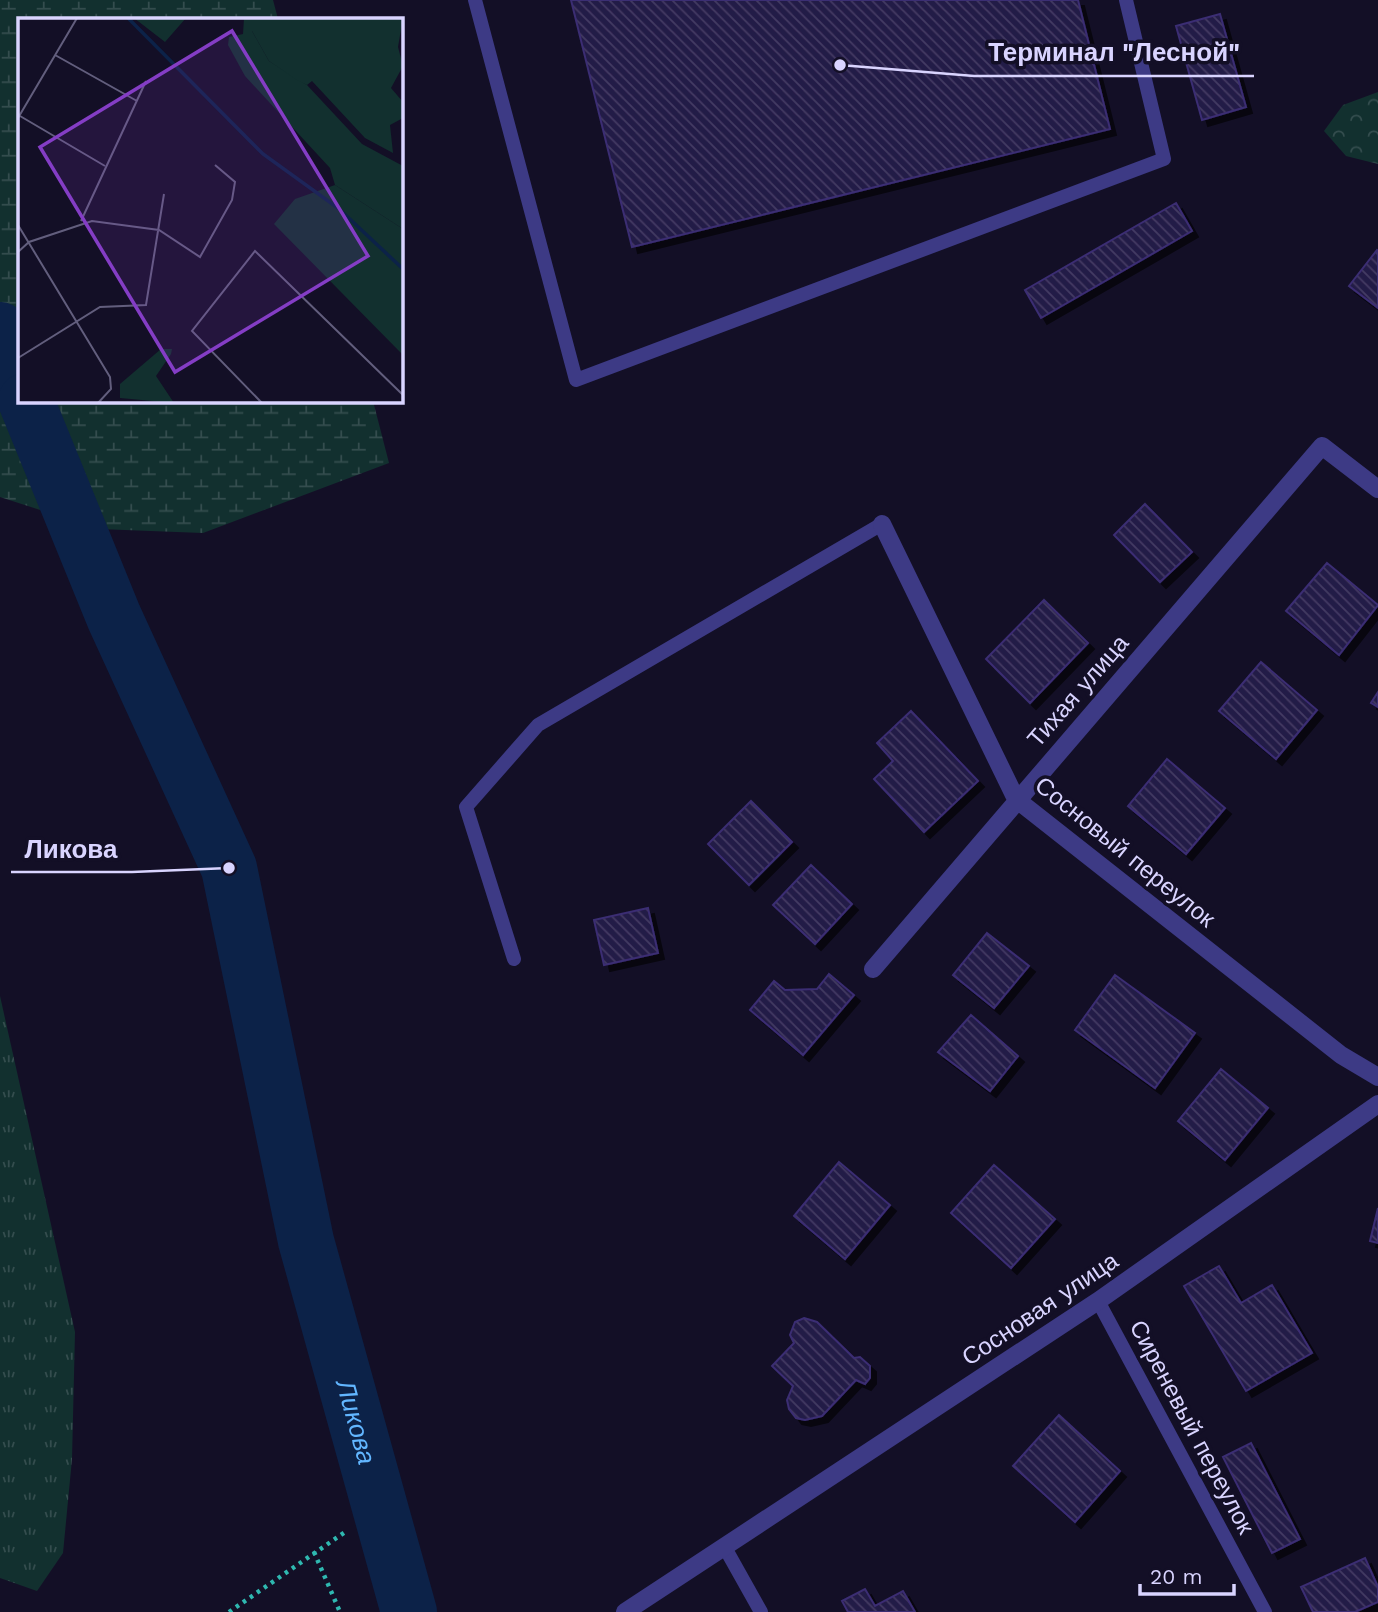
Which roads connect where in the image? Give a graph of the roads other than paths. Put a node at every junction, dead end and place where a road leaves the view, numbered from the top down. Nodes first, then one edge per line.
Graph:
1 (475, 0) edge
2 (1126, 0) edge
3 (1378, 489) edge
4 (882, 524) joint
5 (1016, 799) junction
6 (514, 958) dead end
7 (873, 969) dead end
8 (1378, 1077) edge
9 (1378, 1104) edge
10 (1098, 1301) junction
11 (724, 1546) junction
12 (625, 1612) edge
13 (761, 1612) edge
14 (1265, 1612) edge

1 - 2 lane
3 - 5 street, Тихая улица
4 - 5 street, Сосновый переулок
4 - 6 lane
5 - 7 street, Тихая улица
5 - 8 street, Сосновый переулок
9 - 10 street, Сосновая улица
10 - 11 street, Сосновая улица
10 - 14 lane, Сиреневый переулок
11 - 12 street, Сосновая улица
11 - 13 lane

